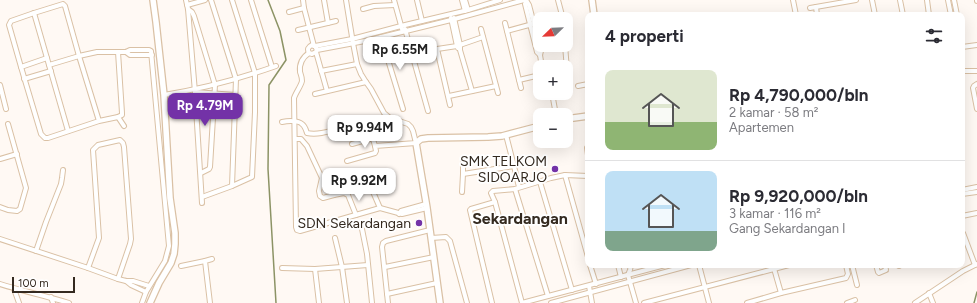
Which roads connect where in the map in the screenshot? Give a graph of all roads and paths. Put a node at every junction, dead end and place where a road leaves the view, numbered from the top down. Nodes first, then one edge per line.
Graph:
1 (153, 0) edge
2 (186, 0) edge
3 (205, 0) edge
4 (210, 0) edge
5 (232, 0) edge
6 (251, 0) edge
7 (303, 0) edge
8 (324, 0) edge
9 (346, 0) edge
10 (372, 0) edge
11 (394, 0) edge
12 (417, 0) edge
13 (462, 0) edge
14 (466, 0) edge
15 (500, 0) edge
16 (558, 0) edge
17 (592, 0) edge
18 (793, 0) edge
19 (856, 0) edge
20 (872, 0) edge
21 (900, 0) edge
22 (927, 0) edge
23 (948, 0) edge
24 (954, 0) edge
25 (525, 1) edge
26 (842, 1) edge
27 (848, 1) edge
28 (395, 5) junction
29 (374, 6) junction
30 (188, 7) junction
31 (816, 7) junction
32 (304, 8) junction
33 (363, 8) dead end
34 (810, 8) dead end
35 (466, 10) junction
36 (288, 12) dead end
37 (562, 12) edge
38 (594, 12) edge
39 (795, 12) edge
40 (817, 12) edge
41 (874, 12) edge
42 (902, 12) edge
43 (929, 12) edge
44 (950, 12) edge
45 (956, 12) edge
46 (34, 13) junction
47 (453, 14) junction
48 (452, 20) junction
49 (336, 21) dead end
50 (422, 21) junction
51 (328, 23) junction
52 (505, 23) dead end
53 (532, 24) junction
54 (403, 26) junction
55 (309, 27) junction
56 (480, 29) dead end
57 (298, 30) dead end
58 (404, 31) junction
59 (507, 31) junction
60 (381, 37) junction
61 (483, 37) junction
62 (352, 41) junction
63 (977, 45) edge
64 (965, 46) edge
65 (459, 47) junction
66 (315, 49) junction
67 (437, 49) junction
68 (424, 51) dead end
69 (118, 52) junction
70 (309, 53) junction
71 (79, 56) junction
72 (47, 58) junction
73 (541, 60) edge
74 (357, 64) junction
75 (49, 65) junction
76 (21, 67) junction
77 (51, 71) junction
78 (153, 71) junction
79 (161, 71) junction
80 (321, 71) junction
81 (965, 71) edge
82 (977, 71) edge
83 (255, 74) junction
84 (533, 77) edge
85 (24, 79) junction
86 (236, 79) junction
87 (519, 80) junction
88 (366, 82) junction
89 (977, 84) edge
90 (0, 85) edge
91 (214, 85) junction
92 (585, 85) edge
93 (496, 86) junction
94 (578, 86) dead end
95 (521, 88) dead end
96 (195, 91) junction
97 (327, 91) junction
98 (472, 92) junction
99 (498, 93) dead end
100 (214, 94) junction
101 (315, 94) dead end
102 (164, 95) junction
103 (235, 95) junction
104 (449, 96) junction
105 (2, 97) edge
106 (450, 105) dead end
107 (6, 109) dead end
108 (403, 109) dead end
109 (977, 109) edge
110 (428, 111) dead end
111 (118, 117) junction
112 (585, 117) edge
113 (573, 119) edge
114 (99, 121) junction
115 (294, 121) junction
116 (282, 122) dead end
117 (362, 123) dead end
118 (8, 124) dead end
119 (124, 126) dead end
120 (533, 128) edge
121 (68, 131) junction
122 (371, 132) dead end
123 (506, 135) junction
124 (373, 138) junction
125 (295, 141) junction
126 (416, 143) junction
127 (352, 144) dead end
128 (375, 146) junction
129 (17, 154) junction
130 (0, 159) edge
131 (463, 160) dead end
132 (347, 162) dead end
133 (514, 166) junction
134 (63, 170) dead end
135 (364, 171) dead end
136 (201, 173) junction
137 (463, 174) junction
138 (565, 175) junction
139 (585, 176) edge
140 (322, 178) junction
141 (540, 182) junction
142 (232, 186) junction
143 (977, 187) edge
144 (517, 188) junction
145 (965, 189) edge
146 (462, 192) dead end
147 (977, 192) edge
148 (965, 194) edge
149 (334, 195) junction
150 (202, 197) junction
151 (495, 202) junction
152 (202, 203) dead end
153 (427, 206) junction
154 (0, 207) edge
155 (380, 208) junction
156 (977, 213) edge
157 (356, 215) junction
158 (965, 215) edge
159 (362, 229) dead end
160 (430, 230) junction
161 (335, 238) dead end
162 (431, 238) junction
163 (0, 239) edge
164 (965, 239) edge
165 (585, 246) edge
166 (36, 251) junction
167 (434, 257) junction
168 (212, 259) dead end
169 (205, 260) junction
170 (368, 265) junction
171 (976, 265) edge
172 (181, 266) dead end
173 (342, 267) junction
174 (385, 267) junction
175 (88, 268) junction
176 (282, 268) dead end
177 (591, 268) edge
178 (619, 268) edge
179 (630, 268) edge
180 (654, 268) edge
181 (680, 268) edge
182 (700, 268) edge
183 (771, 268) edge
184 (774, 268) edge
185 (847, 268) edge
186 (853, 268) edge
187 (877, 268) edge
188 (886, 268) edge
189 (315, 269) junction
190 (628, 275) junction
191 (621, 277) junction
192 (118, 279) junction
193 (126, 281) junction
194 (630, 282) junction
195 (437, 283) junction
196 (0, 284) edge
197 (596, 284) junction
198 (857, 285) dead end
199 (149, 286) junction
200 (588, 286) junction
201 (705, 288) junction
202 (14, 289) junction
203 (572, 290) junction
204 (146, 292) junction
205 (590, 293) junction
206 (929, 293) junction
207 (387, 294) junction
208 (781, 294) junction
209 (548, 296) junction
210 (51, 297) junction
211 (855, 300) dead end
212 (528, 302) edge
213 (19, 303) edge
214 (53, 303) edge
215 (69, 303) edge
216 (142, 303) edge
217 (150, 303) edge
218 (210, 303) edge
219 (319, 303) edge
220 (347, 303) edge
221 (372, 303) edge
222 (388, 303) edge
223 (440, 303) edge
224 (467, 303) edge
225 (492, 303) edge
226 (522, 303) edge
227 (551, 303) edge
228 (592, 303) edge
229 (636, 303) edge
230 (644, 303) edge
231 (709, 303) edge
232 (747, 303) edge
233 (847, 303) edge
234 (915, 303) edge
235 (933, 303) edge

1 - 79 street
2 - 30 street
3 - 30 street
4 - 86 street
5 - 83 street
6 - 83 street
7 - 32 street
8 - 51 street
9 - 62 street
10 - 29 street
11 - 28 street
12 - 50 street
13 - 35 street
14 - 35 street
15 - 35 street
16 - 37 street
17 - 38 street
18 - 39 street
19 - 27 street
20 - 41 street
21 - 42 street
22 - 43 street
23 - 44 street
24 - 45 street
25 - 48 street
25 - 53 street
26 - 27 street
26 - 31 street
28 - 29 street
28 - 54 street
29 - 33 street
30 - 91 street
30 - 96 street
31 - 34 street
31 - 40 street
32 - 36 street
32 - 55 street
35 - 47 street
46 - 71 street
46 - 72 street
46 - 76 street
47 - 48 street
47 - 50 street
48 - 58 street
48 - 65 street
49 - 51 street
50 - 54 street
51 - 55 street
52 - 59 street
53 - 59 street
53 - 73 street
54 - 58 street
54 - 62 street
55 - 57 street
55 - 66 street
56 - 61 street
58 - 60 street
58 - 110 street
59 - 87 street
60 - 62 street
60 - 108 street
61 - 65 street
61 - 93 street
62 - 66 street
62 - 74 street
63 - 64 street
65 - 67 street
65 - 98 street
66 - 70 street
66 - 70 street
66 - 80 street
67 - 68 street
67 - 104 street
69 - 71 street
69 - 78 street
69 - 111 street
70 - 115 street
71 - 75 street
71 - 114 street
72 - 75 street
72 - 76 street
74 - 80 street
74 - 88 street
75 - 77 street
76 - 85 street
77 - 85 street
77 - 121 street
78 - 79 street
78 - 199 street
79 - 102 street
80 - 97 street
81 - 82 street
83 - 86 street
83 - 142 street
84 - 87 street
85 - 121 street
86 - 91 street
86 - 103 street
87 - 95 street
88 - 97 street
88 - 126 street
89 - 109 street
90 - 105 street
91 - 96 street
91 - 100 street
92 - 94 street
93 - 98 street
93 - 99 street
96 - 100 street
96 - 102 street
96 - 136 street
97 - 101 street
98 - 104 street
100 - 103 street
100 - 136 street
102 - 217 street
103 - 142 street
104 - 106 street
105 - 107 street
111 - 114 street
111 - 119 street
112 - 113 street
114 - 121 street
115 - 116 street
115 - 117 street
115 - 125 street
118 - 129 street
120 - 123 street
122 - 124 street
123 - 126 street
123 - 133 street
124 - 127 street
124 - 128 street
125 - 140 street
125 - 157 street
126 - 128 street
126 - 153 street
128 - 132 street
129 - 130 street
129 - 154 street
131 - 137 street
133 - 137 street
133 - 144 street
134 - 166 street
135 - 155 street
136 - 150 street
137 - 146 street
138 - 139 street
138 - 141 street
138 - 165 street
140 - 149 street
140 - 149 street
141 - 144 street
141 - 203 street
142 - 150 street
143 - 145 street
144 - 151 street
144 - 209 street
147 - 148 street
149 - 157 street
150 - 152 street
151 - 225 street
151 - 226 street
153 - 155 street
153 - 160 street
155 - 157 street
156 - 158 street
159 - 170 street
160 - 162 street
160 - 174 street
161 - 173 street
162 - 167 street
162 - 224 street
163 - 166 street
164 - 171 street
166 - 175 street
167 - 174 street
167 - 195 street
168 - 169 street
169 - 172 street
169 - 218 street
170 - 173 street
170 - 221 street
171 - 206 street
173 - 189 street
173 - 220 street
174 - 207 street
175 - 192 street
175 - 192 street
176 - 189 street
177 - 197 street
178 - 191 street
179 - 190 street
180 - 190 street
181 - 194 street
182 - 201 street
183 - 201 street
184 - 208 street
185 - 208 street
186 - 198 street
187 - 188 street
189 - 219 street
190 - 191 street
190 - 194 street
191 - 197 street
192 - 193 street
193 - 199 street
193 - 204 street
194 - 205 street
194 - 229 street
195 - 207 street
195 - 223 street
196 - 202 street
197 - 200 street
199 - 204 street
200 - 203 street
200 - 205 street
201 - 230 street
201 - 231 street
202 - 210 street
202 - 213 street
203 - 209 street
204 - 216 street
205 - 227 street
205 - 228 street
206 - 234 street
206 - 235 street
207 - 222 street
208 - 232 street
209 - 212 street
210 - 214 street
210 - 215 street
211 - 233 street
212 - 226 street

